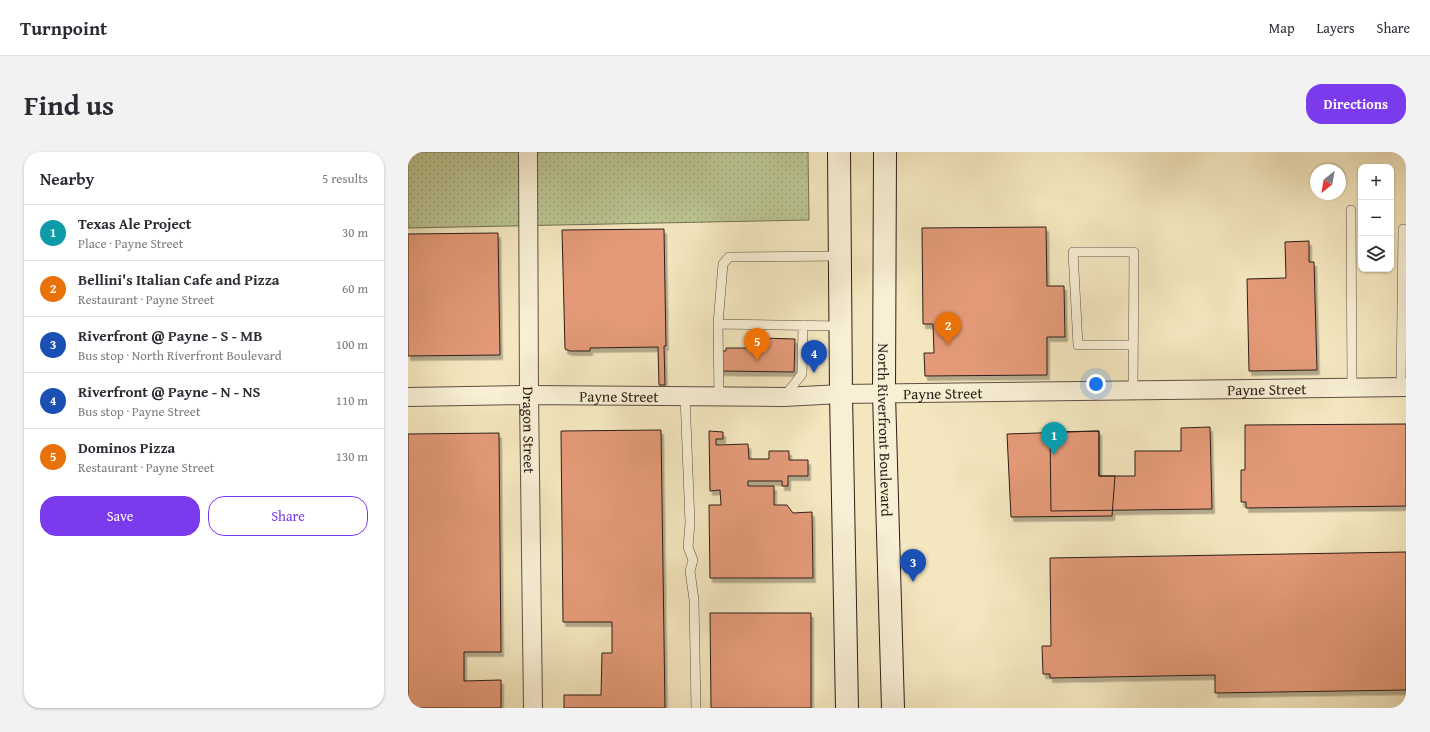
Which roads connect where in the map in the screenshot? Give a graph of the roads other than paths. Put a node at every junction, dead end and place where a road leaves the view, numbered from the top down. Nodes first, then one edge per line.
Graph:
1 (528, 152) edge
2 (838, 152) edge
3 (885, 152) edge
4 (1351, 210) dead end
5 (1406, 229) edge
6 (840, 256) junction
7 (718, 324) junction
8 (803, 325) junction
9 (840, 326) junction
10 (1133, 345) junction
11 (1404, 387) edge
12 (1352, 388) junction
13 (1133, 391) junction
14 (841, 394) junction
15 (884, 394) junction
16 (529, 395) junction
17 (685, 396) junction
18 (719, 396) junction
19 (784, 396) junction
20 (408, 397) edge
21 (533, 708) edge
22 (696, 708) edge
23 (847, 708) edge
24 (894, 708) edge

1 - 16 street, Dragon Street
2 - 6 main road
3 - 15 main road, North Riverfront Boulevard
4 - 12 lane
5 - 11 lane
6 - 7 lane
6 - 9 main road
7 - 8 lane
7 - 18 lane
8 - 9 lane
8 - 19 lane
9 - 14 main road
10 - 10 lane
10 - 13 lane
11 - 12 street, Payne Street
12 - 13 street, Payne Street
13 - 15 street, Payne Street
14 - 15 street, Payne Street
14 - 19 street, Payne Street
14 - 23 main road
15 - 24 main road, North Riverfront Boulevard
16 - 17 street, Payne Street
16 - 20 street, Payne Street
16 - 21 street, Dragon Street
17 - 18 street, Payne Street
17 - 22 lane
18 - 19 street, Payne Street

